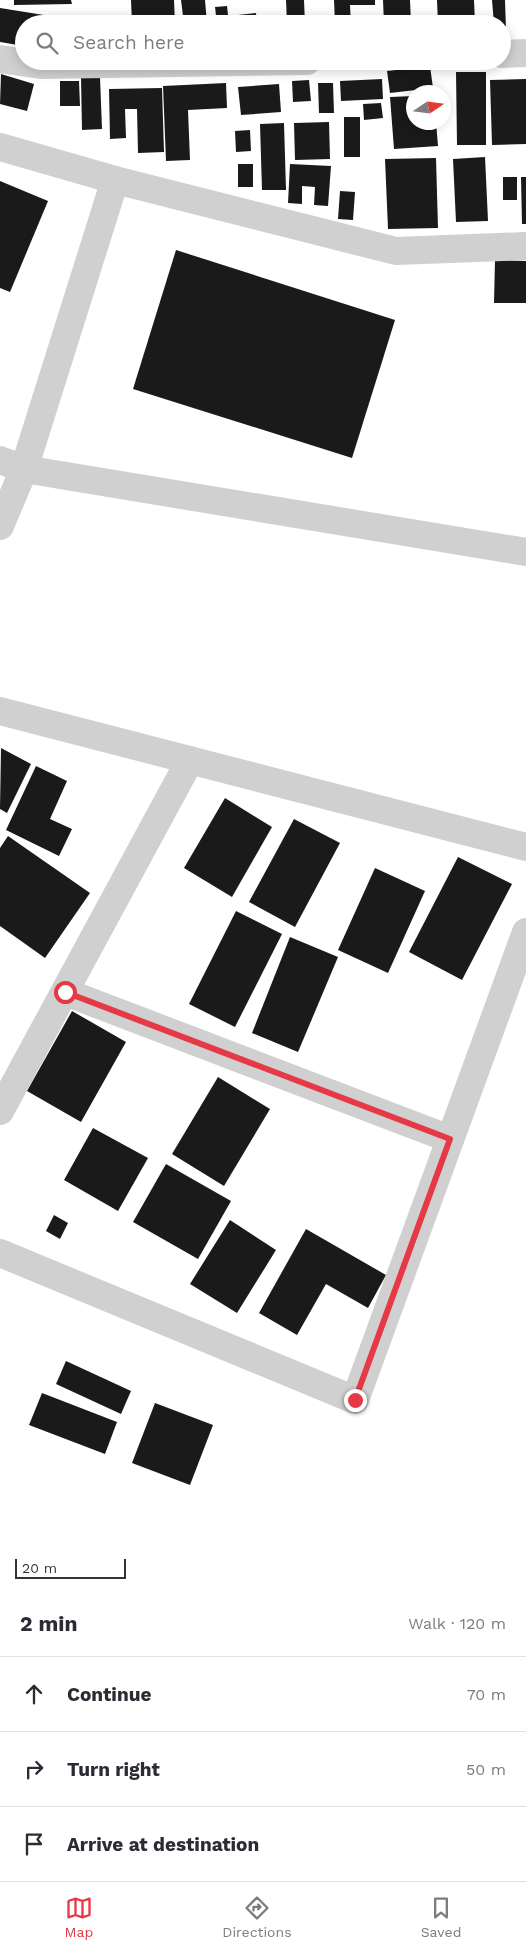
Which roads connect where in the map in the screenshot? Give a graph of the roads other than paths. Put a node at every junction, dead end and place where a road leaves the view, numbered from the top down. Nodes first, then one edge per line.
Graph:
1 (511, 54) edge
2 (526, 54) edge
3 (0, 59) edge
4 (15, 61) edge
5 (0, 147) edge
6 (115, 180) junction
7 (526, 246) edge
8 (12, 464) edge
9 (0, 526) edge
10 (526, 552) edge
11 (0, 711) edge
12 (190, 760) junction
13 (526, 847) edge
14 (526, 932) edge
15 (65, 992) junction
16 (0, 1111) edge
17 (450, 1139) junction
18 (0, 1253) edge

1 - 2 street
3 - 4 street
5 - 6 street
6 - 7 street
6 - 8 street
8 - 9 street
8 - 10 street
11 - 12 street
12 - 13 street
12 - 15 street
14 - 17 street
15 - 16 street
15 - 17 street
17 - 18 street

